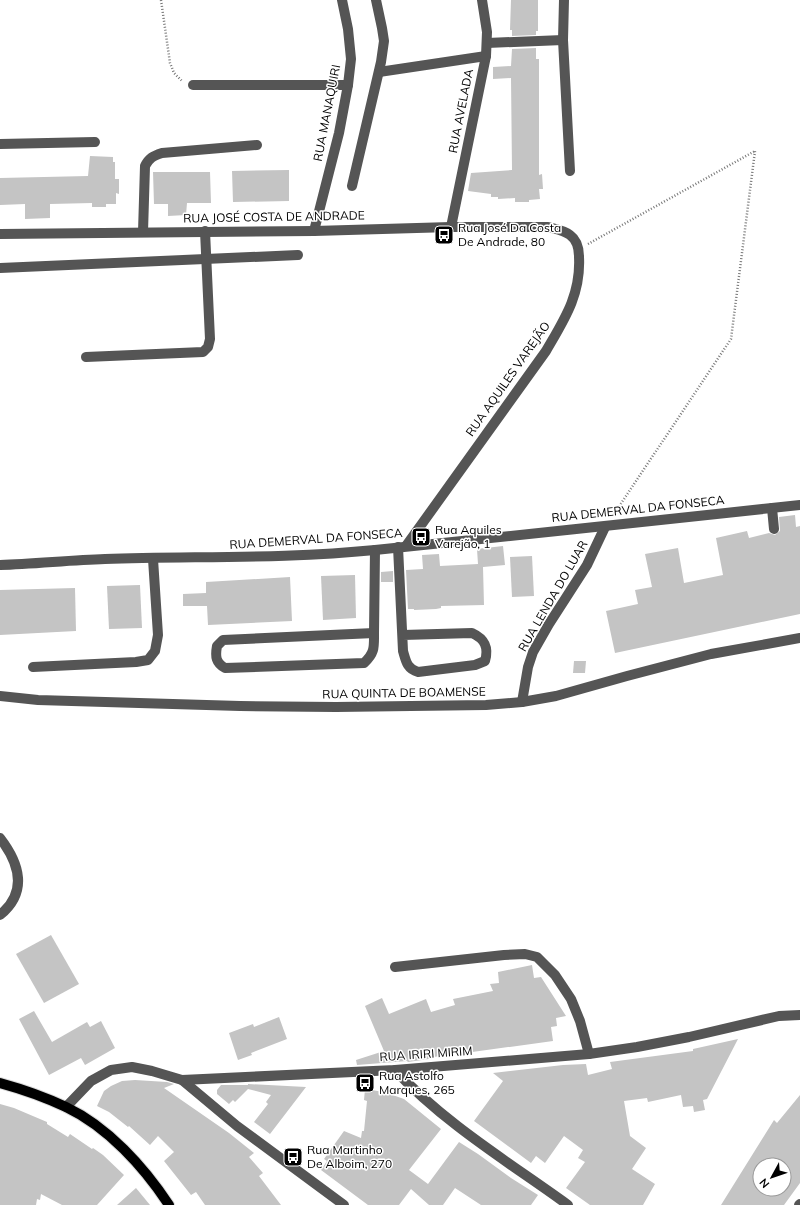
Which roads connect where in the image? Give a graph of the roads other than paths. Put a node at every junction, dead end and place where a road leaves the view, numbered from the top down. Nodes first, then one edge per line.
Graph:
1 (342, 0) edge
2 (376, 0) edge
3 (482, 0) edge
4 (564, 0) edge
5 (563, 40) junction
6 (487, 44) junction
7 (486, 56) junction
8 (379, 72) junction
9 (193, 85) road end
10 (348, 85) junction
11 (95, 142) dead end
12 (0, 144) edge
13 (257, 145) dead end
14 (570, 171) dead end
15 (352, 186) dead end
16 (451, 227) junction
17 (314, 230) junction
18 (205, 231) junction
19 (143, 232) junction
20 (0, 234) edge
21 (579, 249) joint
22 (298, 255) dead end
23 (206, 259) junction
24 (0, 268) edge
25 (86, 357) dead end
26 (800, 505) edge
27 (772, 508) junction
28 (605, 527) junction
29 (774, 529) dead end
30 (402, 547) junction
31 (374, 550) junction
32 (153, 558) junction
33 (0, 565) edge
34 (374, 633) junction
35 (403, 635) junction
36 (800, 638) edge
37 (33, 667) dead end
38 (0, 696) edge
39 (522, 702) junction
40 (0, 838) edge
41 (0, 915) edge
42 (395, 967) dead end
43 (800, 1015) edge
44 (589, 1054) junction
45 (394, 1070) junction
46 (182, 1080) junction
47 (0, 1083) edge
48 (66, 1107) junction
49 (169, 1205) edge
50 (344, 1205) edge
51 (568, 1205) edge

1 - 10 street, RUA MANAQUIRI
2 - 8 street
3 - 6 street, RUA AVELADA
4 - 5 street
5 - 6 street
5 - 14 street
6 - 7 street, RUA AVELADA
7 - 8 street
7 - 16 street, RUA AVELADA
8 - 15 street
9 - 10 street
10 - 17 street, RUA MANAQUIRI
11 - 12 street
13 - 19 street
16 - 17 street, RUA JOSÉ COSTA DE ANDRADE
16 - 21 street, RUA JOSÉ COSTA DE ANDRADE
17 - 18 street, RUA JOSÉ COSTA DE ANDRADE
18 - 19 street, RUA JOSÉ COSTA DE ANDRADE
18 - 23 street
19 - 20 street, RUA JOSÉ COSTA DE ANDRADE
21 - 30 street, RUA AQUILES VAREJÃO
22 - 23 street
23 - 24 street
23 - 25 street
26 - 27 street, RUA DEMERVAL DA FONSECA
27 - 28 street, RUA DEMERVAL DA FONSECA
27 - 29 street
28 - 30 street, RUA DEMERVAL DA FONSECA
28 - 39 street, RUA LENDA DO LUAR
30 - 31 street, RUA DEMERVAL DA FONSECA
30 - 35 street
31 - 32 street, RUA DEMERVAL DA FONSECA
31 - 34 street
32 - 33 street, RUA DEMERVAL DA FONSECA
32 - 37 street
34 - 34 street
35 - 35 street
36 - 39 street, RUA QUINTA DE BOAMENSE
38 - 39 street, RUA QUINTA DE BOAMENSE
40 - 41 street
42 - 44 street
43 - 44 street, RUA IRIRI MIRIM
44 - 45 street, RUA IRIRI MIRIM
45 - 46 street, RUA IRIRI MIRIM
45 - 51 street
46 - 48 street, RUA IRIRI MIRIM
46 - 50 street
47 - 48 main road
48 - 49 main road

